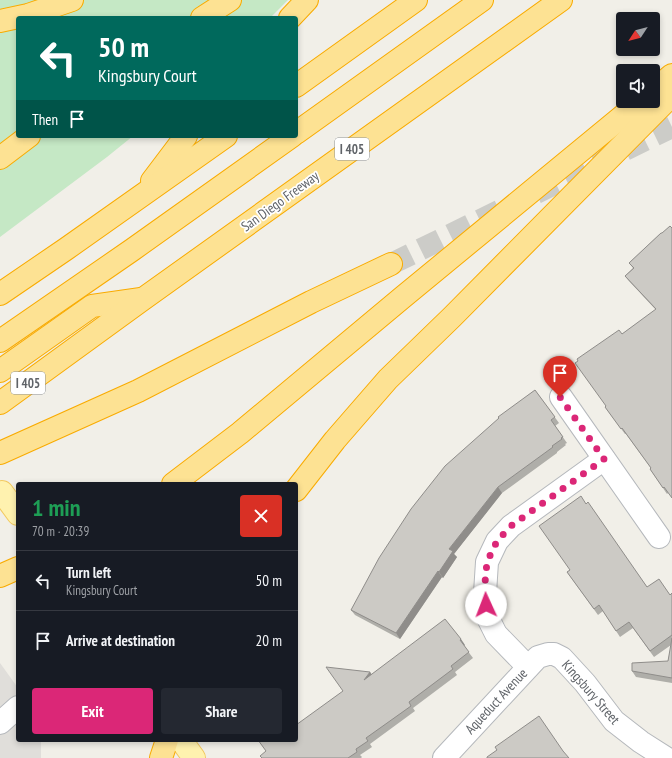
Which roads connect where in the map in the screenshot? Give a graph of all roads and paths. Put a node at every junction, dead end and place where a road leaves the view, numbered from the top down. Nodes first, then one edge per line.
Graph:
1 (72, 0) edge
2 (230, 0) edge
3 (307, 0) edge
4 (416, 0) edge
5 (482, 0) edge
6 (561, 0) edge
7 (23, 16) edge
8 (205, 16) edge
9 (292, 16) edge
10 (16, 18) edge
11 (0, 21) edge
12 (672, 75) edge
13 (298, 85) edge
14 (660, 85) edge
15 (672, 95) edge
16 (632, 108) edge
17 (298, 132) edge
18 (26, 138) edge
19 (184, 138) edge
20 (223, 138) edge
21 (289, 138) edge
22 (0, 158) edge
23 (139, 198) junction
24 (391, 264) tunnel mouth
25 (2, 293) edge
26 (143, 299) junction
27 (0, 341) edge
28 (0, 371) edge
29 (560, 397) dead end
30 (0, 403) edge
31 (0, 452) edge
32 (604, 459) junction
33 (175, 482) edge
34 (298, 487) edge
35 (2, 492) dead end
36 (16, 511) edge
37 (659, 537) dead end
38 (16, 569) edge
39 (0, 576) edge
40 (554, 654) joint
41 (528, 667) junction
42 (16, 709) edge
43 (0, 723) edge
44 (166, 742) edge
45 (182, 742) edge
46 (161, 758) edge
47 (194, 758) edge
48 (444, 758) edge
49 (666, 758) edge

1 - 7 highway
2 - 8 highway
3 - 9 highway
4 - 13 highway
5 - 17 highway
6 - 26 highway, San Diego Freeway / I 405
10 - 11 highway
12 - 14 highway
15 - 34 highway
16 - 33 highway
18 - 22 highway
19 - 23 highway
20 - 23 highway
21 - 27 highway
23 - 25 highway
24 - 31 highway
26 - 28 highway
26 - 30 highway, San Diego Freeway / I 405
29 - 32 street
32 - 37 street
32 - 41 street
35 - 36 main road
38 - 39 highway
40 - 41 street, Aqueduct Avenue
40 - 49 street, Kingsbury Street
41 - 48 street, Aqueduct Avenue
42 - 43 street
44 - 46 highway
45 - 47 main road

